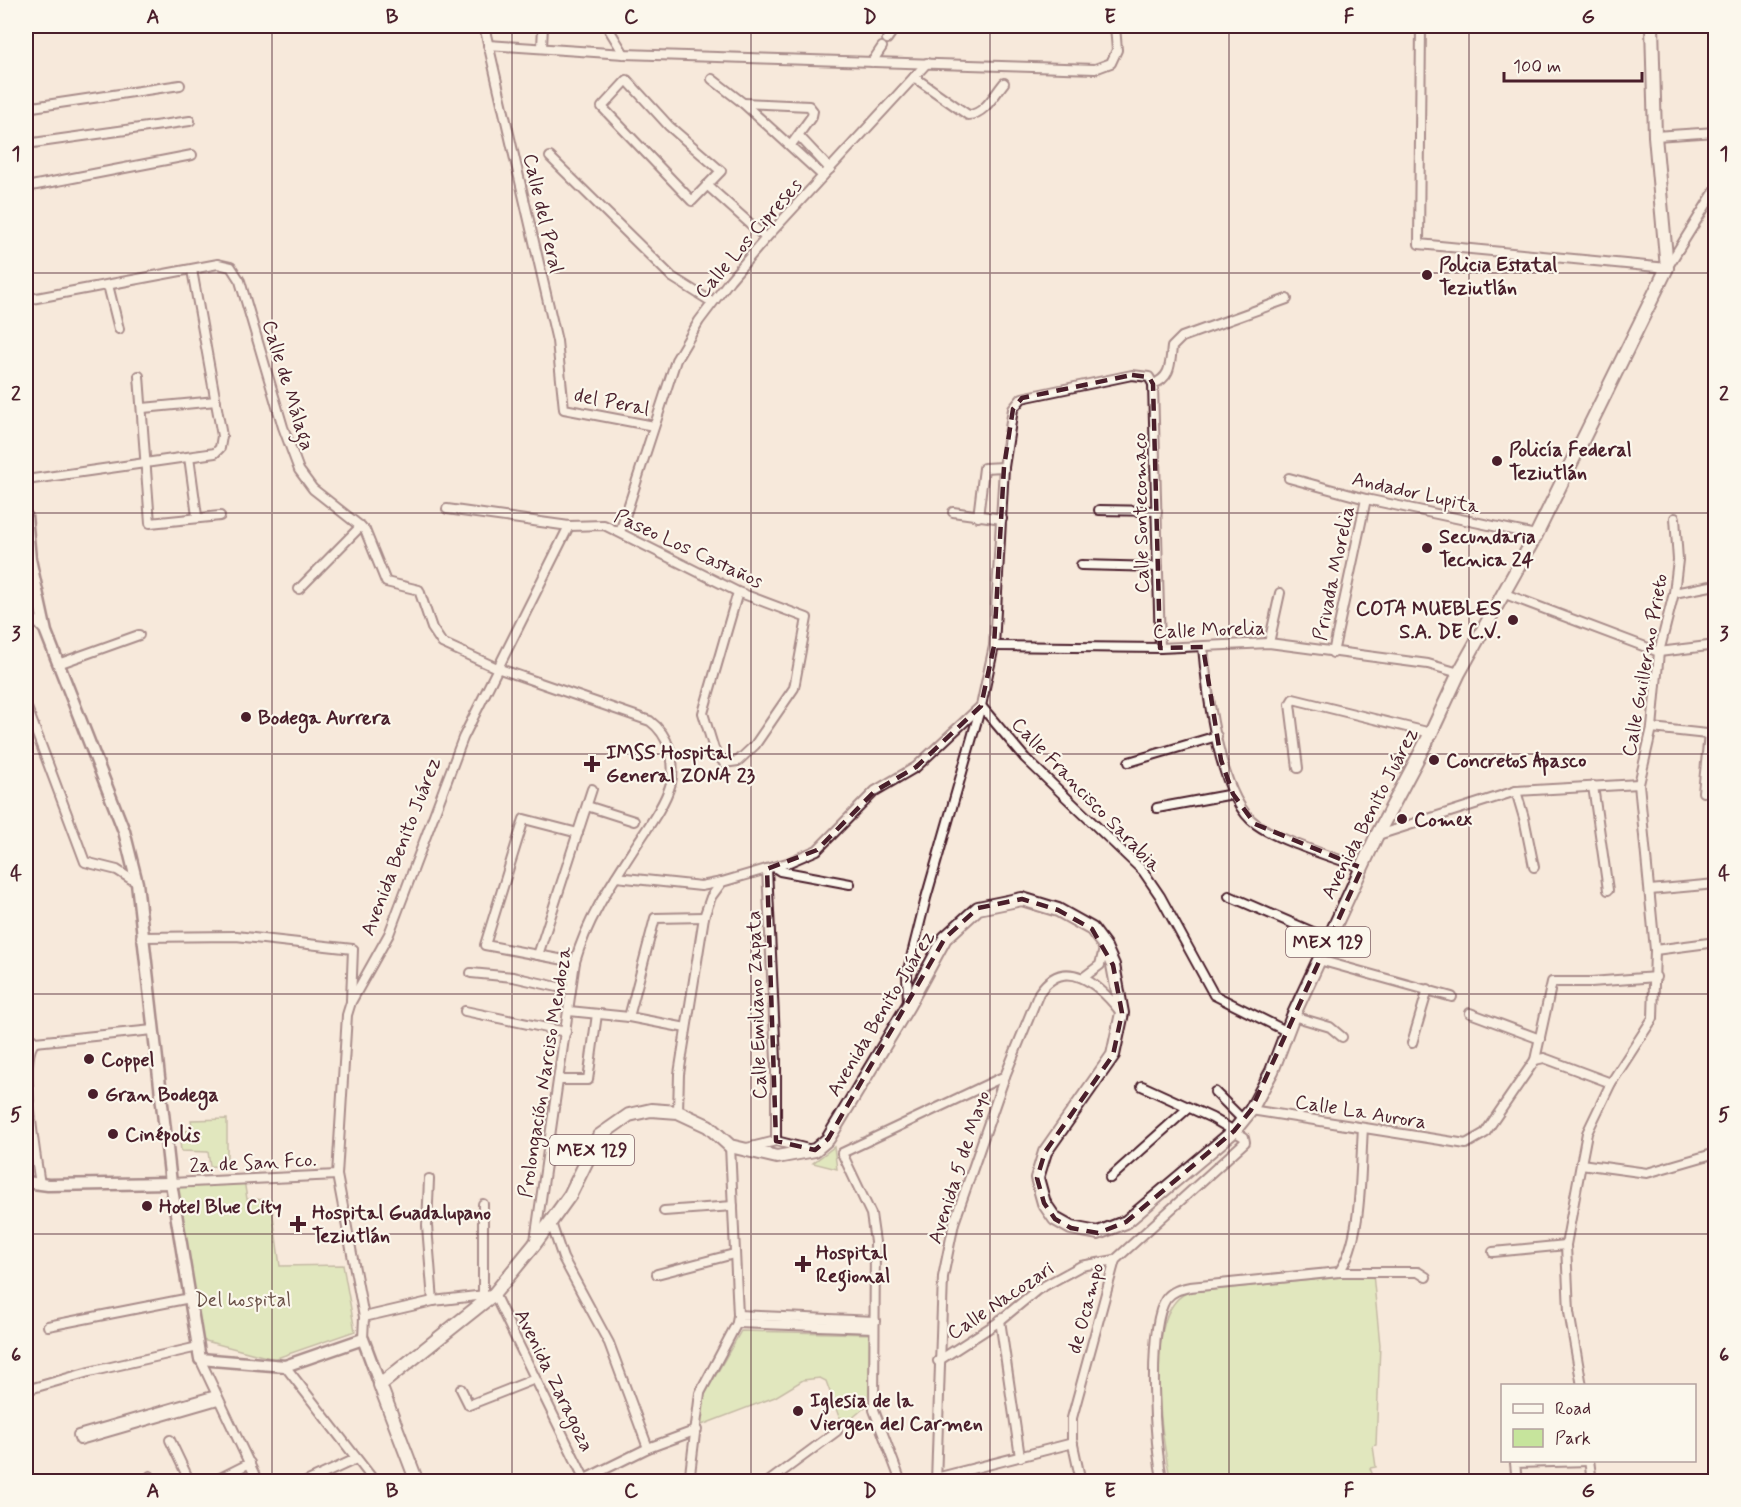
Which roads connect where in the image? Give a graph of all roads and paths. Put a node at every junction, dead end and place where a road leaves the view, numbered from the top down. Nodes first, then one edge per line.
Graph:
1 (484, 26) edge
2 (543, 26) edge
3 (607, 26) edge
4 (896, 26) edge
5 (1115, 26) edge
6 (1421, 26) edge
7 (1652, 26) edge
8 (887, 39) dead end
9 (488, 45) junction
10 (542, 47) junction
11 (882, 47) dead end
12 (624, 54) junction
13 (872, 62) junction
14 (927, 63) junction
15 (914, 76) junction
16 (712, 79) dead end
17 (1004, 83) dead end
18 (180, 85) dead end
19 (743, 102) junction
20 (26, 108) edge
21 (190, 121) dead end
22 (1716, 132) edge
23 (799, 136) junction
24 (1654, 136) junction
25 (26, 144) edge
26 (791, 145) junction
27 (192, 155) dead end
28 (550, 157) dead end
29 (830, 169) junction
30 (823, 176) junction
31 (707, 185) junction
32 (26, 187) edge
33 (1716, 189) edge
34 (766, 238) junction
35 (1667, 268) junction
36 (192, 270) junction
37 (108, 285) junction
38 (1287, 298) dead end
39 (26, 300) edge
40 (712, 302) junction
41 (119, 329) dead end
42 (139, 376) dead end
43 (1151, 381) junction
44 (216, 401) junction
45 (143, 408) junction
46 (564, 409) joint
47 (654, 426) junction
48 (189, 457) junction
49 (147, 463) junction
50 (1004, 467) junction
51 (1289, 478) dead end
52 (26, 480) edge
53 (1366, 499) junction
54 (447, 508) dead end
55 (1099, 510) dead end
56 (1157, 511) junction
57 (953, 512) dead end
58 (26, 516) edge
59 (197, 516) junction
60 (220, 516) dead end
61 (978, 517) junction
62 (1675, 518) dead end
63 (1002, 519) junction
64 (361, 526) junction
65 (569, 526) junction
66 (620, 532) junction
67 (1536, 535) junction
68 (28, 559) edge
69 (1081, 565) dead end
70 (1158, 567) junction
71 (1716, 585) edge
72 (299, 589) dead end
73 (738, 592) junction
74 (1280, 593) dead end
75 (1505, 594) junction
76 (1674, 594) junction
77 (26, 611) edge
78 (46, 632) junction
79 (139, 635) dead end
80 (1269, 643) junction
81 (1716, 645) edge
82 (994, 646) junction
83 (1203, 647) junction
84 (1160, 648) junction
85 (1659, 652) junction
86 (1333, 653) junction
87 (58, 664) junction
88 (497, 668) junction
89 (1459, 673) junction
90 (26, 705) edge
91 (981, 706) junction
92 (1652, 728) junction
93 (1431, 733) junction
94 (1712, 735) edge
95 (1217, 736) junction
96 (1129, 762) dead end
97 (1298, 768) dead end
98 (1640, 783) junction
99 (1593, 786) junction
100 (592, 789) dead end
101 (1516, 792) junction
102 (1704, 792) dead end
103 (1233, 794) junction
104 (587, 806) junction
105 (1156, 808) dead end
106 (634, 822) dead end
107 (578, 833) junction
108 (1377, 835) junction
109 (1534, 867) dead end
110 (770, 868) junction
111 (1362, 868) junction
112 (616, 878) junction
113 (722, 882) junction
114 (137, 883) junction
115 (850, 884) dead end
116 (1716, 884) edge
117 (1608, 890) dead end
118 (1650, 890) junction
119 (1229, 896) dead end
120 (704, 917) junction
121 (141, 937) junction
122 (1329, 939) junction
123 (1716, 942) edge
124 (1104, 945) junction
125 (1654, 950) junction
126 (538, 955) junction
127 (1319, 960) junction
128 (575, 962) junction
129 (471, 973) dead end
130 (1083, 976) junction
131 (1656, 977) junction
132 (1428, 989) junction
133 (571, 990) junction
134 (1452, 997) dead end
135 (351, 1002) junction
136 (908, 1006) junction
137 (465, 1011) dead end
138 (569, 1011) junction
139 (1122, 1013) junction
140 (1470, 1013) dead end
141 (597, 1014) junction
142 (1293, 1016) junction
143 (629, 1017) junction
144 (686, 1028) junction
145 (153, 1030) junction
146 (1286, 1031) junction
147 (566, 1032) junction
148 (26, 1034) edge
149 (1342, 1037) dead end
150 (1540, 1039) junction
151 (35, 1042) junction
152 (1412, 1042) dead end
153 (1535, 1060) junction
154 (1005, 1076) junction
155 (559, 1080) junction
156 (1611, 1083) junction
157 (1142, 1086) dead end
158 (1215, 1092) dead end
159 (1187, 1109) junction
160 (678, 1112) junction
161 (1247, 1115) junction
162 (1363, 1128) junction
163 (1234, 1131) junction
164 (776, 1141) junction
165 (737, 1147) junction
166 (814, 1150) junction
167 (1716, 1153) edge
168 (1581, 1164) junction
169 (337, 1175) junction
170 (1110, 1178) dead end
171 (429, 1179) dead end
172 (26, 1182) edge
173 (171, 1183) junction
174 (40, 1184) junction
175 (483, 1204) dead end
176 (733, 1206) junction
177 (664, 1211) dead end
178 (551, 1223) junction
179 (534, 1245) junction
180 (1566, 1245) junction
181 (1493, 1252) dead end
182 (734, 1254) junction
183 (1115, 1260) junction
184 (1339, 1272) junction
185 (657, 1274) dead end
186 (1426, 1277) dead end
187 (486, 1297) junction
188 (190, 1298) junction
189 (433, 1301) junction
190 (364, 1317) junction
191 (737, 1319) junction
192 (999, 1321) junction
193 (875, 1324) junction
194 (48, 1326) dead end
195 (363, 1340) junction
196 (198, 1347) junction
197 (200, 1359) junction
198 (938, 1360) junction
199 (280, 1366) junction
200 (535, 1379) junction
201 (1582, 1384) edge
202 (380, 1385) junction
203 (461, 1389) dead end
204 (26, 1390) edge
205 (217, 1397) junction
206 (697, 1430) junction
207 (837, 1431) dead end
208 (170, 1440) dead end
209 (1072, 1442) junction
210 (648, 1448) junction
211 (1018, 1455) junction
212 (356, 1459) junction
213 (1552, 1462) edge
214 (1589, 1462) edge
215 (250, 1463) junction
216 (936, 1478) edge
217 (415, 1481) edge
218 (583, 1481) edge
219 (190, 1482) edge
220 (212, 1482) edge
221 (258, 1482) edge
222 (306, 1482) edge
223 (375, 1482) edge
224 (689, 1482) edge
225 (768, 1482) edge
226 (900, 1482) edge
227 (1081, 1482) edge
228 (1163, 1482) edge
229 (1517, 1482) edge
230 (1592, 1482) edge

1 - 9 street, Calle del Peral
2 - 10 street
3 - 12 street
4 - 8 street
5 - 14 street
6 - 35 street
7 - 24 main road
9 - 10 street
9 - 46 street, Calle del Peral
10 - 12 street
11 - 13 street
12 - 13 street
13 - 14 street
14 - 15 street, Calle Los Cipreses
15 - 17 street
15 - 29 street, Calle Los Cipreses
16 - 19 street
18 - 20 street
19 - 23 street
19 - 26 street
21 - 25 street
22 - 24 street
23 - 26 street
23 - 29 street
24 - 35 main road
26 - 30 street
27 - 32 street
28 - 40 street
29 - 30 street, Calle Los Cipreses
30 - 34 street, Calle Los Cipreses
31 - 31 street
31 - 34 street
33 - 35 street
34 - 40 street, Calle Los Cipreses
35 - 67 main road, Avenida Benito Juárez / MEX 129
36 - 37 street
36 - 44 street
36 - 64 street, Calle de Málaga
37 - 39 street
37 - 41 street
38 - 43 street
40 - 47 street, Calle Los Cipreses
42 - 45 street
43 - 50 street
43 - 56 street, Calle Sontecomaco
44 - 45 street
44 - 48 street
45 - 49 street
46 - 47 street, del Peral
47 - 66 street, Calle Los Cipreses
48 - 49 street
48 - 59 street
49 - 52 street
49 - 59 street
50 - 61 street
50 - 63 street
51 - 53 street, Andador Lupita
53 - 67 street, Andador Lupita
53 - 86 street, Privada Morelia
54 - 65 street, Paseo Los Castaños
55 - 56 street
56 - 70 street, Calle Sontecomaco
57 - 61 street
58 - 68 main road
59 - 60 street
61 - 63 street
62 - 76 street, Calle Guillermo Prieto
63 - 82 street
64 - 72 street
64 - 88 street, Calle de Málaga
65 - 66 street, Paseo Los Castaños
65 - 88 street, Avenida Benito Juárez
66 - 73 street, Paseo Los Castaños
67 - 75 main road, Avenida Benito Juárez / MEX 129
68 - 78 main road
69 - 70 street
70 - 84 street, Calle Sontecomaco
71 - 76 street
73 - 73 street, Paseo Los Castaños
74 - 80 street
75 - 85 street
75 - 89 main road, Avenida Benito Juárez / MEX 129
76 - 85 street, Calle Guillermo Prieto
77 - 78 street
78 - 87 main road
79 - 87 street
80 - 83 street, Calle Morelia
80 - 86 street, Calle Morelia
81 - 85 street
82 - 84 street, Calle Morelia
82 - 91 street
83 - 84 street, Calle Morelia
83 - 95 street
85 - 92 street, Calle Guillermo Prieto
86 - 89 street, Calle Morelia
87 - 114 main road
88 - 112 street, Prolongación Narciso Mendoza
88 - 135 street, Avenida Benito Juárez
89 - 93 main road, Avenida Benito Juárez / MEX 129
90 - 114 street
91 - 110 street
91 - 136 street
91 - 146 street, Calle Francisco Sarabia
92 - 94 street
92 - 98 street, Calle Guillermo Prieto
93 - 97 street
93 - 108 main road, Avenida Benito Juárez / MEX 129
94 - 102 street
95 - 96 street
95 - 103 street
98 - 99 street
98 - 118 street, Calle Guillermo Prieto
99 - 101 street
99 - 117 street
100 - 104 street
101 - 108 street
101 - 109 street
103 - 105 street
103 - 111 street
104 - 106 street
104 - 107 street
107 - 126 street
107 - 126 street
108 - 111 main road, Avenida Benito Juárez / MEX 129
110 - 113 street
110 - 115 street
110 - 164 street, Calle Emiliano Zapata
111 - 122 main road, Avenida Benito Juárez / MEX 129
112 - 113 street
112 - 128 street, Prolongación Narciso Mendoza
113 - 120 street
114 - 121 main road
116 - 118 street
118 - 125 street, Calle Guillermo Prieto
119 - 122 street
120 - 143 street
120 - 144 street
121 - 135 street
121 - 145 main road
122 - 127 main road, Avenida Benito Juárez / MEX 129
123 - 125 street
124 - 130 street
124 - 136 main road, Avenida Benito Juárez / MEX 129
124 - 139 main road, Avenida Benito Juárez / MEX 129
125 - 131 street, Calle Guillermo Prieto
126 - 128 street
127 - 132 street
127 - 142 main road, Avenida Benito Juárez / MEX 129
128 - 133 street, Prolongación Narciso Mendoza
129 - 133 street
130 - 139 street
130 - 154 street, Avenida 5 de Mayo
131 - 150 street
131 - 156 street, Calle Guillermo Prieto
132 - 134 street
132 - 152 street
133 - 138 street, Prolongación Narciso Mendoza
135 - 169 street, Avenida Benito Juárez
136 - 166 main road, Avenida Benito Juárez / MEX 129
137 - 147 street
138 - 141 street
138 - 147 street, Prolongación Narciso Mendoza
139 - 163 main road, Avenida Benito Juárez / MEX 129
140 - 150 street
141 - 143 street
141 - 155 street
142 - 146 main road, Avenida Benito Juárez / MEX 129
142 - 149 street
143 - 144 street
144 - 160 street
145 - 151 street
145 - 173 main road
146 - 161 main road, Avenida Benito Juárez / MEX 129
147 - 155 street, Prolongación Narciso Mendoza
148 - 151 street
150 - 153 street
151 - 174 street
153 - 156 street
153 - 162 street, Calle La Aurora
154 - 193 street
154 - 198 street, Avenida 5 de Mayo
155 - 179 street, Prolongación Narciso Mendoza
156 - 168 street, Calle Guillermo Prieto
157 - 159 street
158 - 161 street
159 - 163 street
159 - 170 street
160 - 165 main road, MEX 129
160 - 178 main road, MEX 129
161 - 162 street, Calle La Aurora
161 - 163 main road, Avenida Benito Juárez / MEX 129
162 - 184 street
163 - 183 street, de Ocampo
164 - 165 street
164 - 166 street
165 - 166 main road
165 - 176 street
167 - 168 street
168 - 180 street, Calle Guillermo Prieto
169 - 173 street, 2a. de San Fco.
169 - 190 street, Avenida Benito Juárez
171 - 189 street
172 - 174 main road
173 - 174 main road
173 - 188 main road
175 - 187 street
176 - 177 street
176 - 182 street
178 - 179 main road, MEX 129
178 - 210 street
179 - 187 main road, MEX 129
180 - 181 street
180 - 201 street, Calle Guillermo Prieto
182 - 185 street
182 - 191 street
183 - 192 street, Calle Nacozari
183 - 209 street, de Ocampo
184 - 186 street
184 - 228 street
187 - 189 street
187 - 200 street, Avenida Zaragoza
187 - 202 main road, MEX 129
188 - 194 street
188 - 196 main road
189 - 190 street
190 - 195 street, Avenida Benito Juárez
191 - 193 street
191 - 206 street
192 - 198 street, Calle Nacozari
192 - 211 street
193 - 226 street
195 - 199 main road
195 - 202 main road
196 - 197 main road
196 - 204 street
197 - 199 main road
197 - 205 street
198 - 216 street, Avenida 5 de Mayo
199 - 212 street
200 - 203 street
200 - 218 street, Avenida Zaragoza
202 - 217 main road
205 - 205 street
205 - 215 street
206 - 210 street
206 - 224 street
207 - 225 street
208 - 219 street
209 - 211 street
209 - 227 street, de Ocampo
210 - 218 street
211 - 216 street
212 - 222 street
212 - 223 street
213 - 229 street
214 - 230 street
215 - 220 street
215 - 221 street

